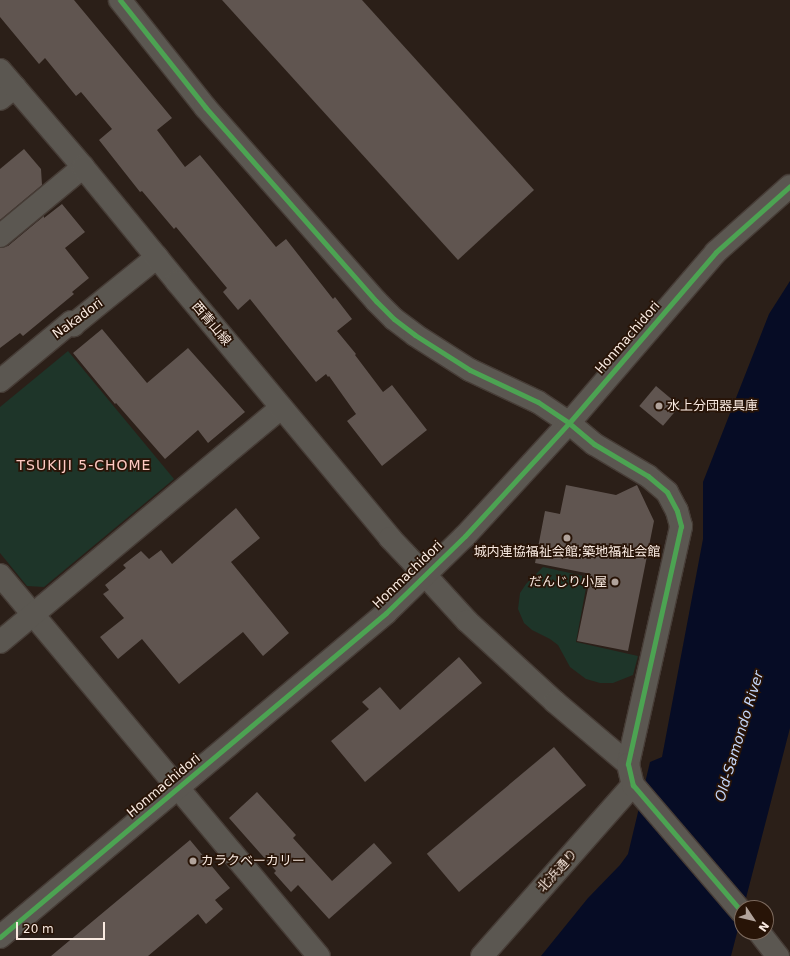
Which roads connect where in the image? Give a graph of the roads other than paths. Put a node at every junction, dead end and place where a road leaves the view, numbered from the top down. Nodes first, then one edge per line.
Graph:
1 (120, 0) edge
2 (0, 70) edge
3 (7, 93) edge
4 (83, 167) junction
5 (790, 186) edge
6 (0, 236) edge
7 (157, 258) junction
8 (0, 381) edge
9 (281, 408) junction
10 (569, 422) junction
11 (0, 575) edge
12 (425, 575) junction
13 (33, 614) junction
14 (0, 642) edge
15 (628, 764) junction
16 (179, 788) junction
17 (637, 790) junction
18 (734, 903) edge
19 (0, 937) edge
20 (765, 940) edge
21 (319, 956) edge
22 (482, 956) edge
23 (778, 956) edge

1 - 10 street
2 - 3 street, 西青山線
3 - 4 street, 西青山線
4 - 6 street
4 - 7 street, 西青山線
5 - 10 street, Honmachidori
7 - 8 street, Nakadori
7 - 9 street, 西青山線
9 - 12 street, 西青山線
9 - 13 street
10 - 12 street, Honmachidori
10 - 15 street
11 - 13 street
12 - 15 street, 西青山線
12 - 16 street, Honmachidori
13 - 14 street
13 - 16 street
15 - 17 street
16 - 19 street, Honmachidori
16 - 21 street
17 - 18 street
17 - 22 street, 北浜通り
20 - 23 street

